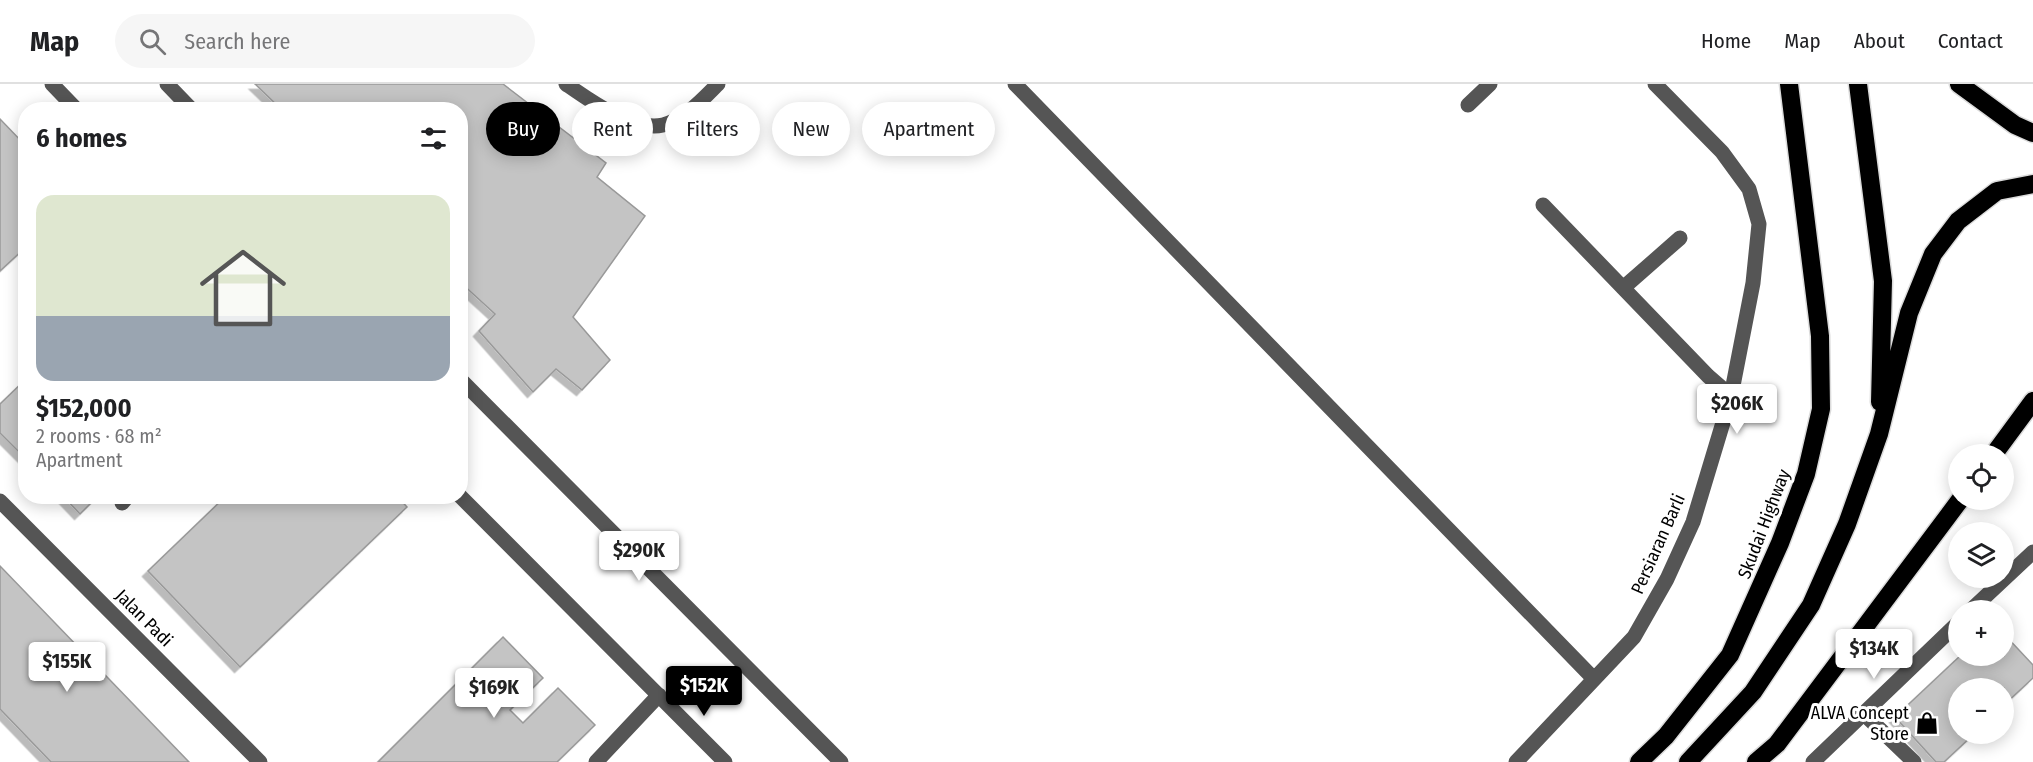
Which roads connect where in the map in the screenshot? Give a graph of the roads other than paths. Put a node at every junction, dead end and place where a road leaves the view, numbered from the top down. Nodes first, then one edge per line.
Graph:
1 (52, 84) edge
2 (167, 84) edge
3 (566, 84) edge
4 (718, 84) edge
5 (1016, 84) edge
6 (1490, 84) edge
7 (1655, 84) edge
8 (1789, 84) edge
9 (1858, 84) edge
10 (1959, 84) edge
11 (69, 102) edge
12 (184, 102) edge
13 (1468, 105) dead end
14 (2033, 133) edge
15 (2033, 184) edge
16 (1543, 205) dead end
17 (1680, 238) dead end
18 (1623, 288) junction
19 (468, 388) edge
20 (1731, 396) junction
21 (2033, 401) edge
22 (1879, 434) junction
23 (2002, 444) edge
24 (0, 501) edge
25 (468, 504) edge
26 (1952, 510) edge
27 (2032, 554) edge
28 (1982, 600) edge
29 (1948, 632) edge
30 (1594, 679) junction
31 (659, 695) junction
32 (1863, 713) junction
33 (260, 762) edge
34 (596, 762) edge
35 (725, 762) edge
36 (841, 762) edge
37 (1516, 762) edge
38 (1639, 762) edge
39 (1688, 762) edge
40 (1756, 762) edge
41 (1813, 762) edge
42 (1914, 762) edge

1 - 11 street
2 - 12 street
3 - 4 street
5 - 30 street
6 - 13 street
7 - 20 street, Persiaran Barli
8 - 38 highway, Skudai Highway
9 - 22 highway
10 - 14 highway
15 - 22 highway
16 - 18 street
17 - 18 street
18 - 20 street
19 - 36 street
20 - 30 street, Persiaran Barli
21 - 23 highway
22 - 39 highway
24 - 33 street, Jalan Padi
25 - 31 street
26 - 40 highway
27 - 28 street
29 - 32 street
30 - 37 street, Persiaran Barli
31 - 34 street
31 - 35 street
32 - 41 street
32 - 42 street

